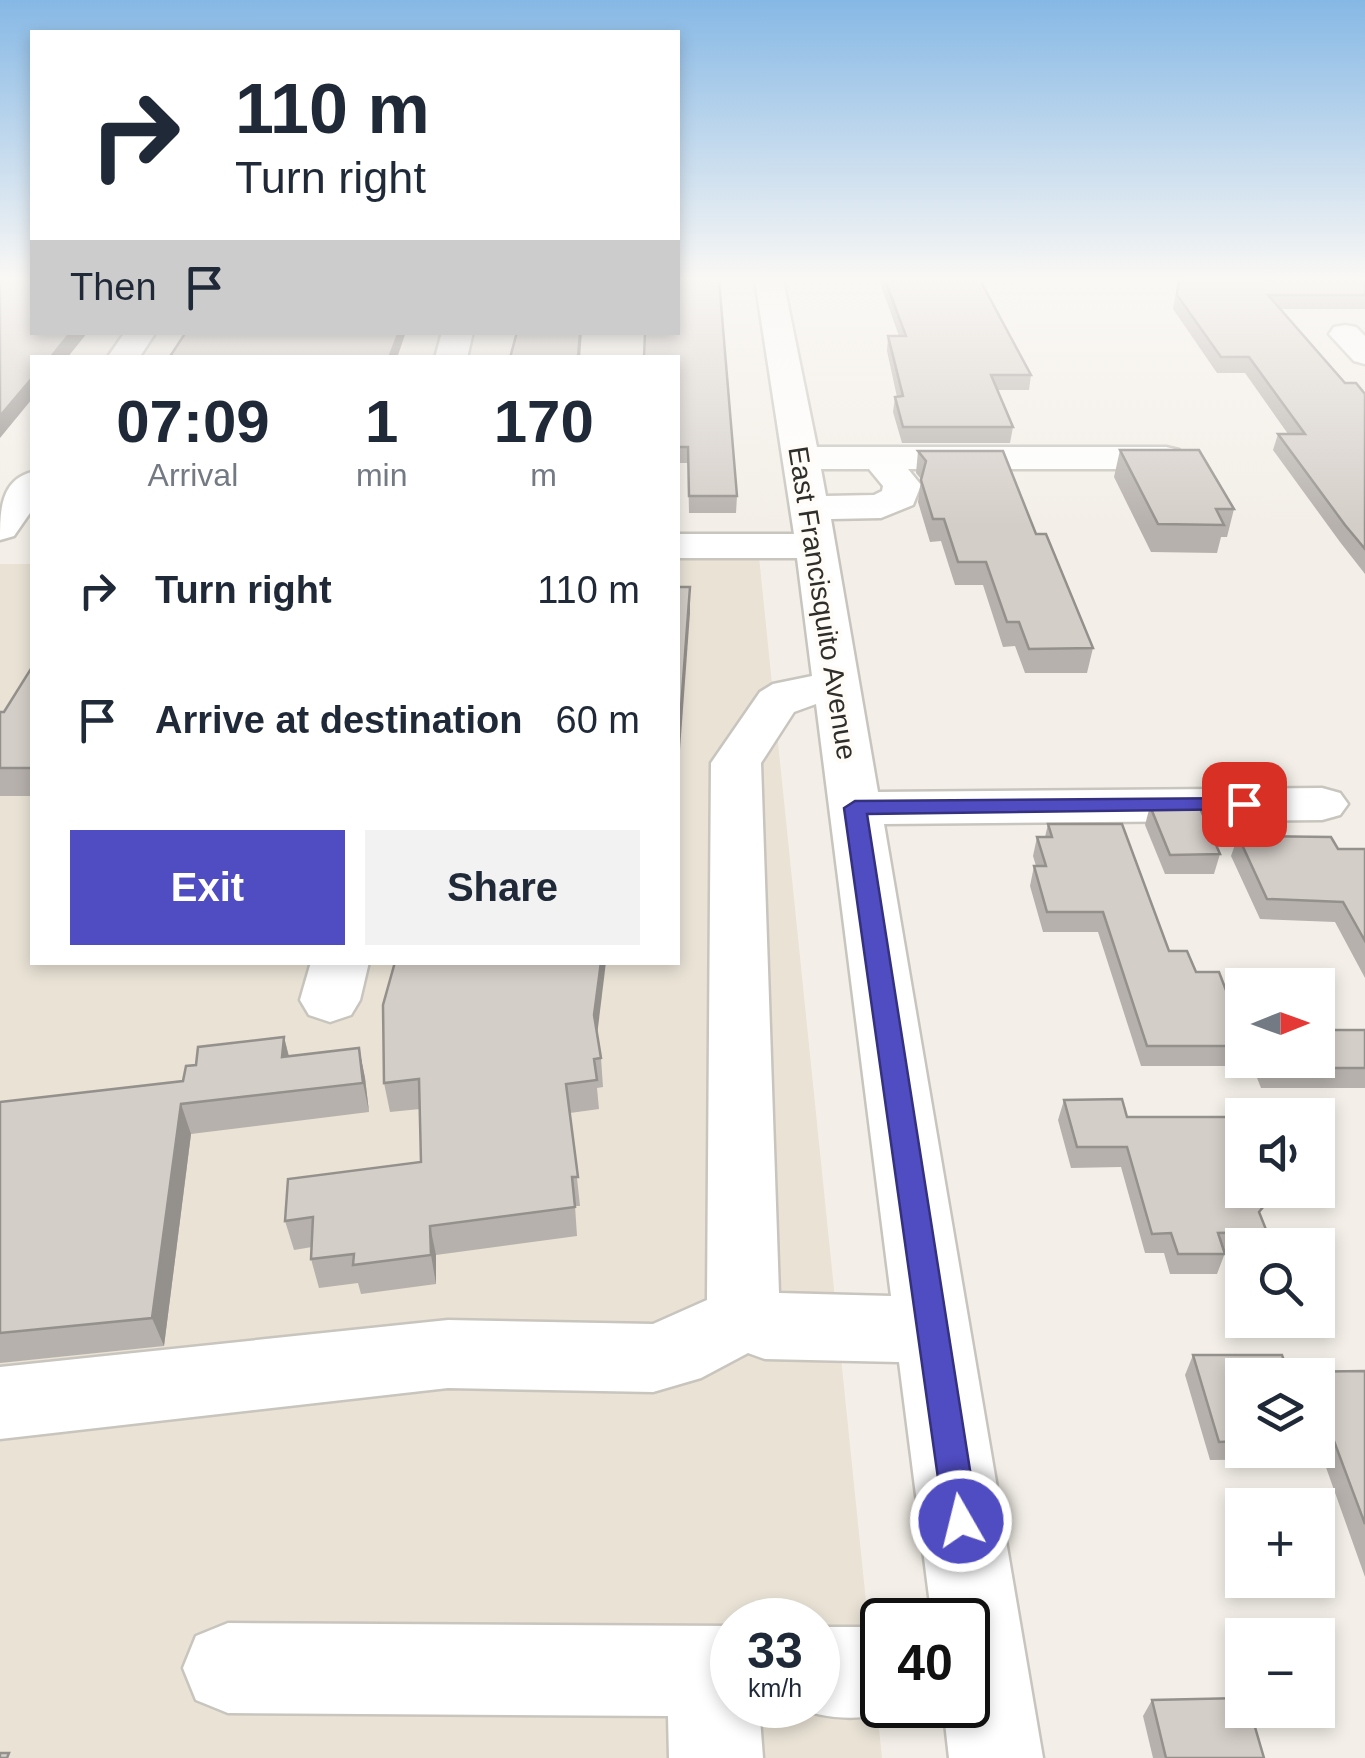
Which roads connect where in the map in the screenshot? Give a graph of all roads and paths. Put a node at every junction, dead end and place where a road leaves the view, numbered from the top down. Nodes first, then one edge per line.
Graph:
1 (783, 362) edge
2 (800, 458) junction
3 (878, 458) junction
4 (1166, 458) edge
5 (30, 486) edge
6 (813, 527) junction
7 (0, 528) edge
8 (680, 546) edge
9 (0, 548) edge
10 (30, 548) edge
11 (836, 686) junction
12 (1322, 804) dead end
13 (855, 808) junction
14 (749, 1315) junction
15 (933, 1330) junction
16 (0, 1403) edge
17 (966, 1598) edge
18 (228, 1668) dead end
19 (710, 1671) edge
20 (718, 1728) edge
21 (989, 1728) edge
22 (716, 1758) edge
23 (996, 1758) edge

1 - 2 street, East Francisquito Avenue
2 - 3 street
2 - 6 street, East Francisquito Avenue
3 - 4 street
3 - 6 street
5 - 7 street
6 - 8 street
6 - 11 street, East Francisquito Avenue
9 - 10 street
11 - 13 street, East Francisquito Avenue
11 - 14 street
12 - 13 street
13 - 15 street, East Francisquito Avenue
14 - 15 street
14 - 16 street
15 - 17 street, East Francisquito Avenue
18 - 19 street
20 - 22 street
21 - 23 street, East Francisquito Avenue

